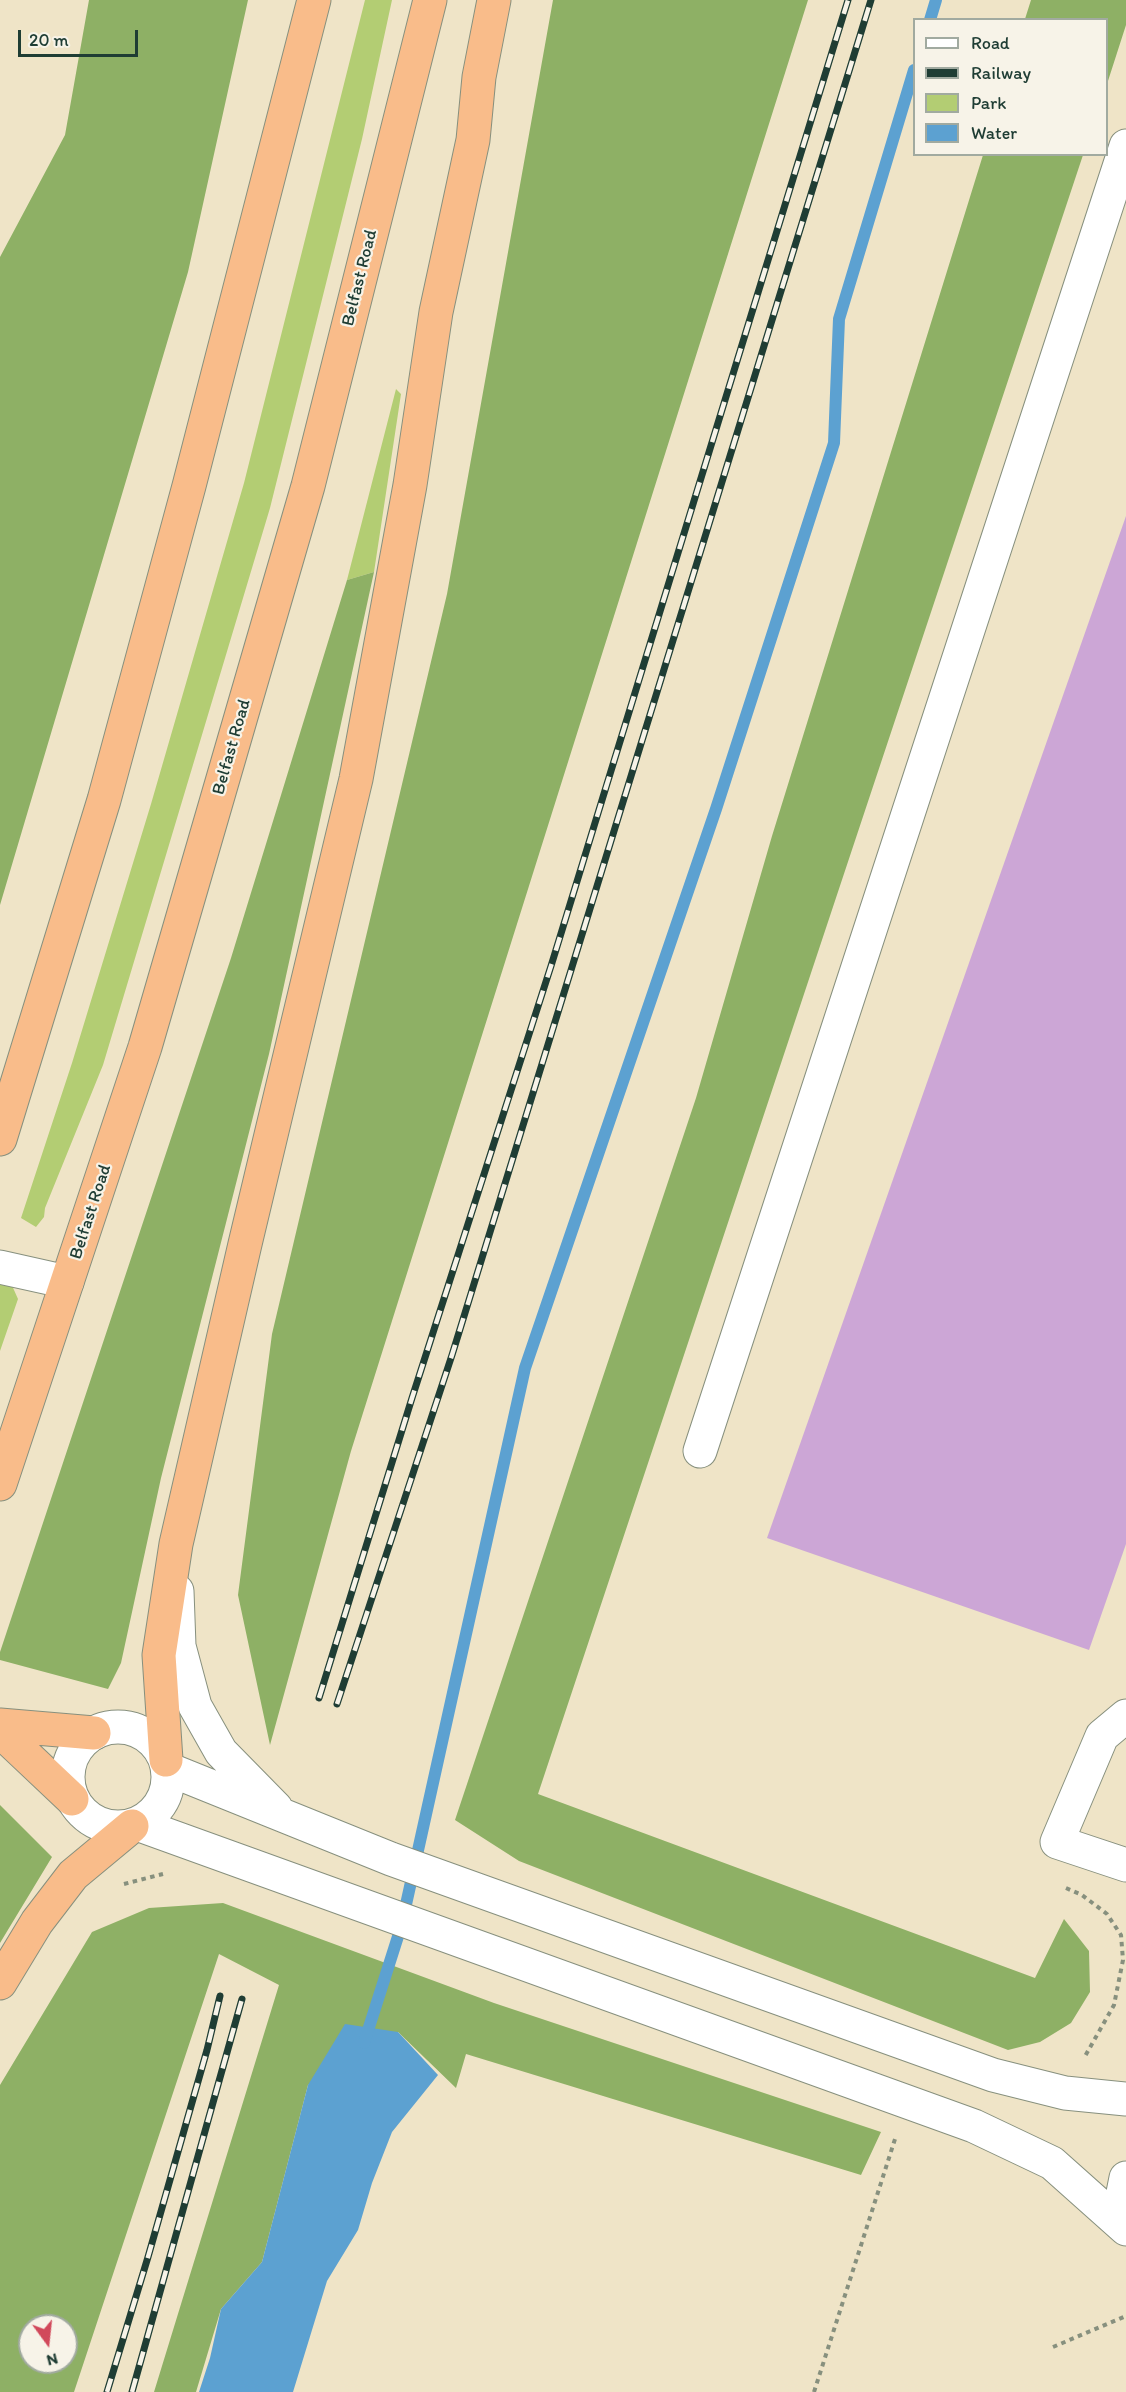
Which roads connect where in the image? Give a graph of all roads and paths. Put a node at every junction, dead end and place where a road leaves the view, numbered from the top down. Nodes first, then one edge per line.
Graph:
1 (314, 0) edge
2 (430, 0) edge
3 (494, 0) edge
4 (1126, 146) edge
5 (0, 1139) edge
6 (0, 1267) edge
7 (68, 1282) junction
8 (700, 1451) dead end
9 (0, 1484) edge
10 (176, 1544) junction
11 (1126, 1716) edge
12 (0, 1725) edge
13 (0, 1731) edge
14 (94, 1733) junction
15 (167, 1765) junction
16 (72, 1799) junction
17 (286, 1818) junction
18 (134, 1825) junction
19 (1126, 1865) edge
20 (1061, 1885) dead end
21 (0, 1983) edge
22 (1065, 2093) junction
23 (1126, 2099) edge
24 (906, 2102) junction
25 (1126, 2178) edge
26 (1126, 2222) edge
27 (1126, 2229) edge
28 (1126, 2316) edge
29 (1053, 2347) dead end
30 (814, 2392) edge

1 - 5 highway
2 - 7 highway, Belfast Road
3 - 10 highway
4 - 8 street
6 - 7 street
7 - 9 highway, Belfast Road
10 - 15 highway
10 - 17 street
11 - 19 street
12 - 14 highway
13 - 16 highway
14 - 15 street
14 - 16 street
15 - 17 street
15 - 18 street
16 - 18 street
17 - 22 street
18 - 21 highway
18 - 24 street
20 - 22 path
22 - 23 street
24 - 27 street
24 - 30 path
25 - 26 street
28 - 29 path

